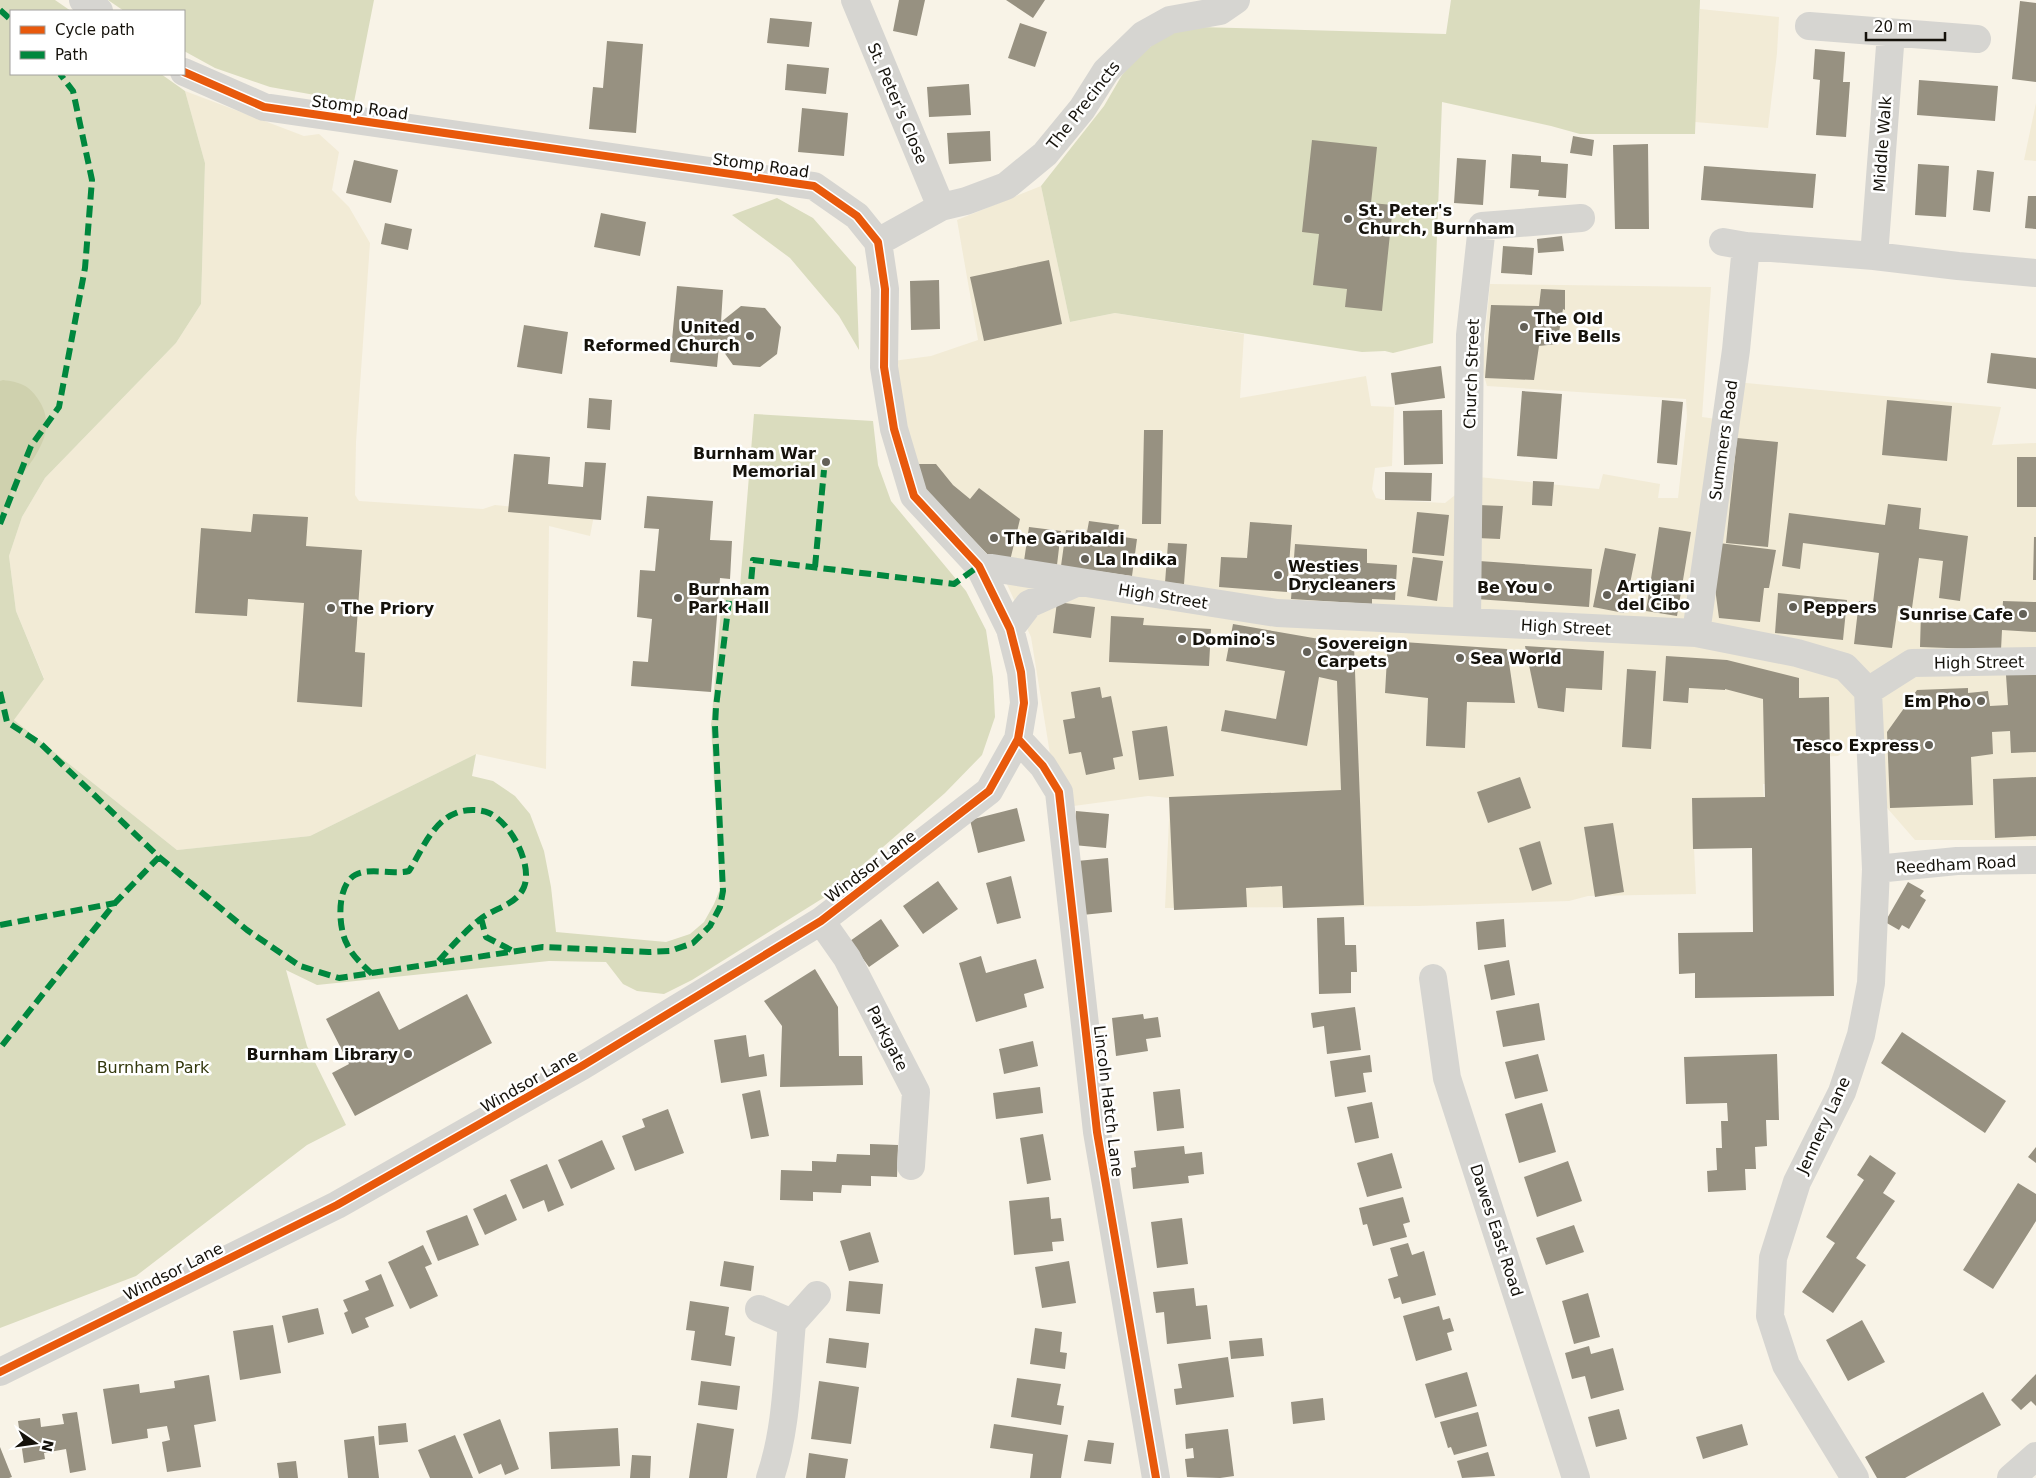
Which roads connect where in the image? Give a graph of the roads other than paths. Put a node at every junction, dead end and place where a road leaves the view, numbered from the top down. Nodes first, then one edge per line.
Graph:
1 (84, 0) edge
2 (855, 0) edge
3 (1236, 0) edge
4 (98, 10) edge
5 (1809, 26) dead end
6 (1890, 33) junction
7 (1977, 39) dead end
8 (185, 72) edge
9 (941, 206) junction
10 (1581, 218) dead end
11 (878, 242) junction
12 (1874, 256) junction
13 (2036, 272) edge
14 (978, 566) junction
15 (1076, 583) junction
16 (1467, 621) junction
17 (1010, 628) junction
18 (1696, 633) junction
19 (2036, 661) edge
20 (1868, 690) junction
21 (1018, 739) junction
22 (2036, 860) edge
23 (1876, 869) junction
24 (821, 921) junction
25 (1433, 978) dead end
26 (911, 1166) dead end
27 (817, 1295) dead end
28 (760, 1309) dead end
29 (792, 1323) junction
30 (0, 1372) edge
31 (770, 1478) edge
32 (1156, 1478) edge
33 (1576, 1478) edge
34 (1855, 1478) edge

1 - 4 street
2 - 9 street, St. Peter's Close
3 - 9 street, The Precincts
5 - 6 street
6 - 7 street
6 - 12 street, Middle Walk
8 - 11 street, Stomp Road
9 - 11 street, The Precincts
10 - 16 street, Church Street
11 - 14 street
12 - 13 street, Summers Road
12 - 18 street, Summers Road
14 - 15 street, High Street
14 - 17 street
15 - 16 street, High Street
15 - 17 street
16 - 18 street, High Street
17 - 21 street
18 - 20 street, High Street
19 - 20 street, High Street
20 - 23 street, Jennery Lane
21 - 24 street, Windsor Lane
21 - 32 street, Lincoln Hatch Lane
22 - 23 street, Reedham Road
23 - 34 street, Jennery Lane
24 - 26 street, Parkgate
24 - 30 street, Windsor Lane
25 - 33 street, Dawes East Road
27 - 29 street
28 - 29 street
29 - 31 street

